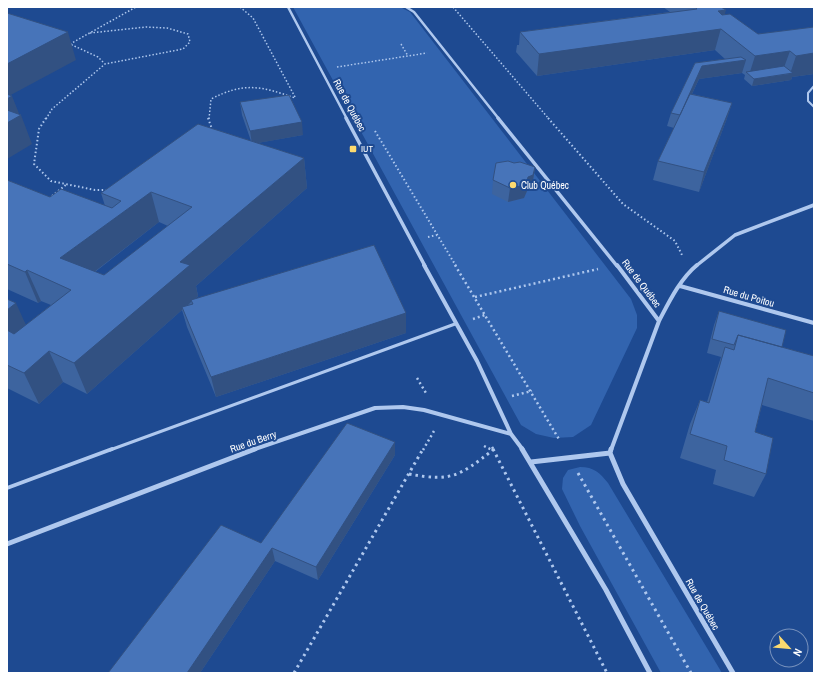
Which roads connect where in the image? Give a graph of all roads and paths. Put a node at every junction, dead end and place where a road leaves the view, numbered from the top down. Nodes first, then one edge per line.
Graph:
1 (136, 7) edge
2 (240, 7) edge
3 (288, 7) edge
4 (406, 7) edge
5 (453, 7) edge
6 (90, 33) junction
7 (70, 44) junction
8 (401, 44) dead end
9 (64, 47) edge
10 (443, 51) junction
11 (408, 56) junction
12 (332, 61) dead end
13 (105, 64) junction
14 (336, 67) junction
15 (339, 73) dead end
16 (814, 86) edge
17 (814, 107) edge
18 (374, 130) dead end
19 (207, 133) edge
20 (67, 184) junction
21 (107, 190) edge
22 (50, 197) edge
23 (814, 205) edge
24 (616, 265) junction
25 (690, 271) junction
26 (680, 286) junction
27 (475, 297) junction
28 (659, 321) junction
29 (814, 323) edge
30 (455, 324) junction
31 (436, 427) dead end
32 (484, 427) junction
33 (511, 434) junction
34 (479, 444) dead end
35 (493, 450) junction
36 (610, 453) junction
37 (569, 457) junction
38 (531, 462) junction
39 (409, 474) junction
40 (7, 488) edge
41 (7, 544) edge
42 (294, 673) edge
43 (607, 673) edge
44 (650, 673) edge
45 (692, 673) edge
46 (733, 673) edge

1 - 6 path
2 - 19 path
3 - 30 street, Rue de Québec
4 - 10 street, Rue de Québec
5 - 25 path
6 - 7 path
6 - 13 path
7 - 9 path
7 - 13 path
8 - 11 path
10 - 11 path
10 - 24 street, Rue de Québec
11 - 14 path
12 - 14 path
13 - 20 path
14 - 15 path
16 - 17 lane
18 - 27 path
20 - 21 path
20 - 22 path
23 - 25 street
24 - 27 path
24 - 28 street, Rue de Québec
25 - 26 street
26 - 28 street
26 - 29 street, Rue du Poitou
27 - 37 path
28 - 36 street, Rue de Québec
30 - 33 street, Rue de Québec
30 - 40 lane
31 - 39 path
32 - 33 street, Rue du Berry
32 - 35 path
32 - 41 street, Rue du Berry
33 - 38 street, Rue de Québec
34 - 35 path
35 - 39 path
35 - 43 path
36 - 37 street
36 - 46 street, Rue de Québec
37 - 38 street
37 - 45 path
38 - 44 street, Rue de Québec
39 - 42 path

